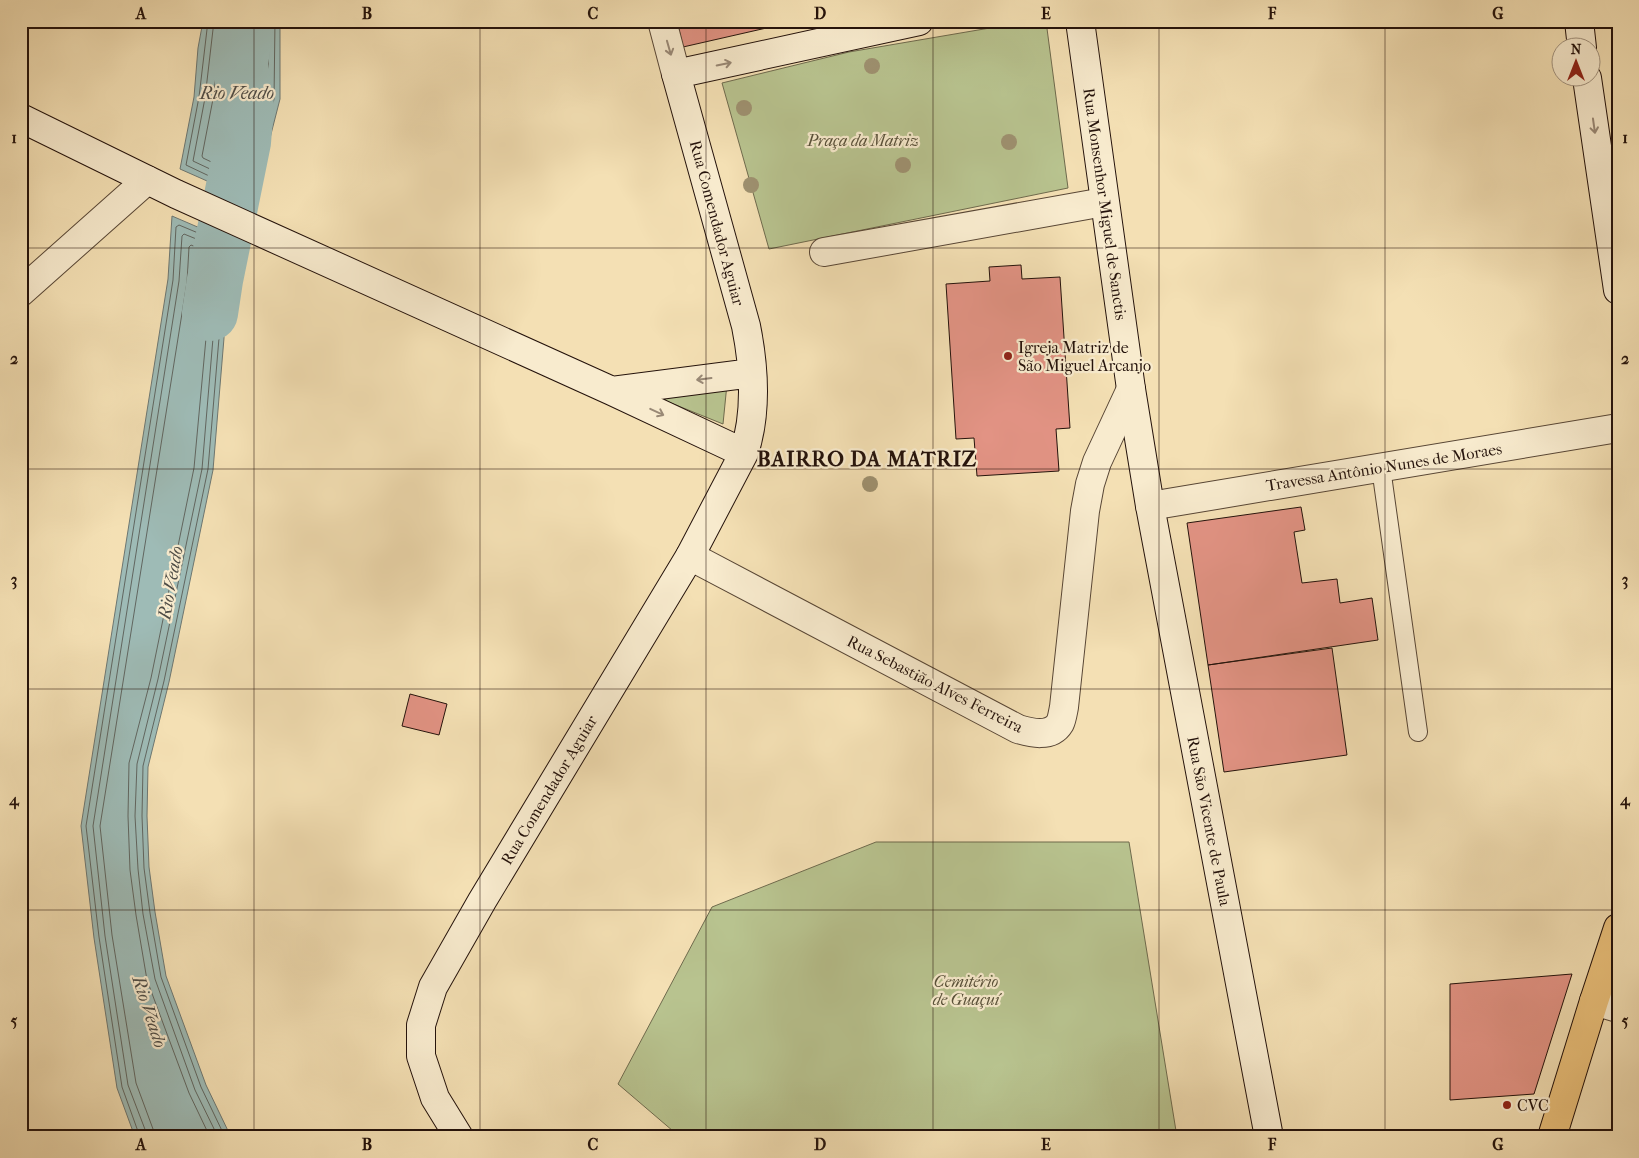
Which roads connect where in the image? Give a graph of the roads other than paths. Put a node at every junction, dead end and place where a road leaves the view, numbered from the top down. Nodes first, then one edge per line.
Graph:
1 (662, 21) edge
2 (919, 21) edge
3 (1080, 21) edge
4 (1579, 21) edge
5 (1581, 38) edge
6 (676, 74) junction
7 (1588, 88) edge
8 (21, 118) edge
9 (147, 180) junction
10 (1104, 202) junction
11 (824, 252) dead end
12 (1618, 290) edge
13 (21, 292) edge
14 (752, 373) junction
15 (1131, 389) junction
16 (612, 391) junction
17 (1618, 428) edge
18 (744, 453) junction
19 (1381, 468) junction
20 (1150, 506) junction
21 (690, 556) junction
22 (1418, 732) dead end
23 (1618, 928) edge
24 (1606, 1004) edge
25 (459, 1137) edge
26 (1269, 1137) edge
27 (1552, 1137) edge

1 -> 6 street, Rua Comendador Aguiar
6 -> 2 street
3 - 10 street, Rua Monsenhor Miguel de Sanctis
4 - 5 street
6 - 14 street, Rua Comendador Aguiar
7 -> 12 street
8 - 9 street
9 - 13 street
9 - 16 street
10 - 11 street
10 - 15 street, Rua Monsenhor Miguel de Sanctis
14 -> 16 street
14 - 18 street, Rua Comendador Aguiar
15 - 20 street, Rua Monsenhor Miguel de Sanctis
15 - 21 street, Rua Sebastião Alves Ferreira
16 -> 18 street
17 - 19 street, Travessa Antônio Nunes de Moraes
18 - 21 street, Rua Comendador Aguiar
19 - 20 street, Travessa Antônio Nunes de Moraes
19 - 22 lane
20 - 26 street, Rua São Vicente de Paula
21 - 25 street, Rua Comendador Aguiar
23 - 24 highway
24 - 27 highway

